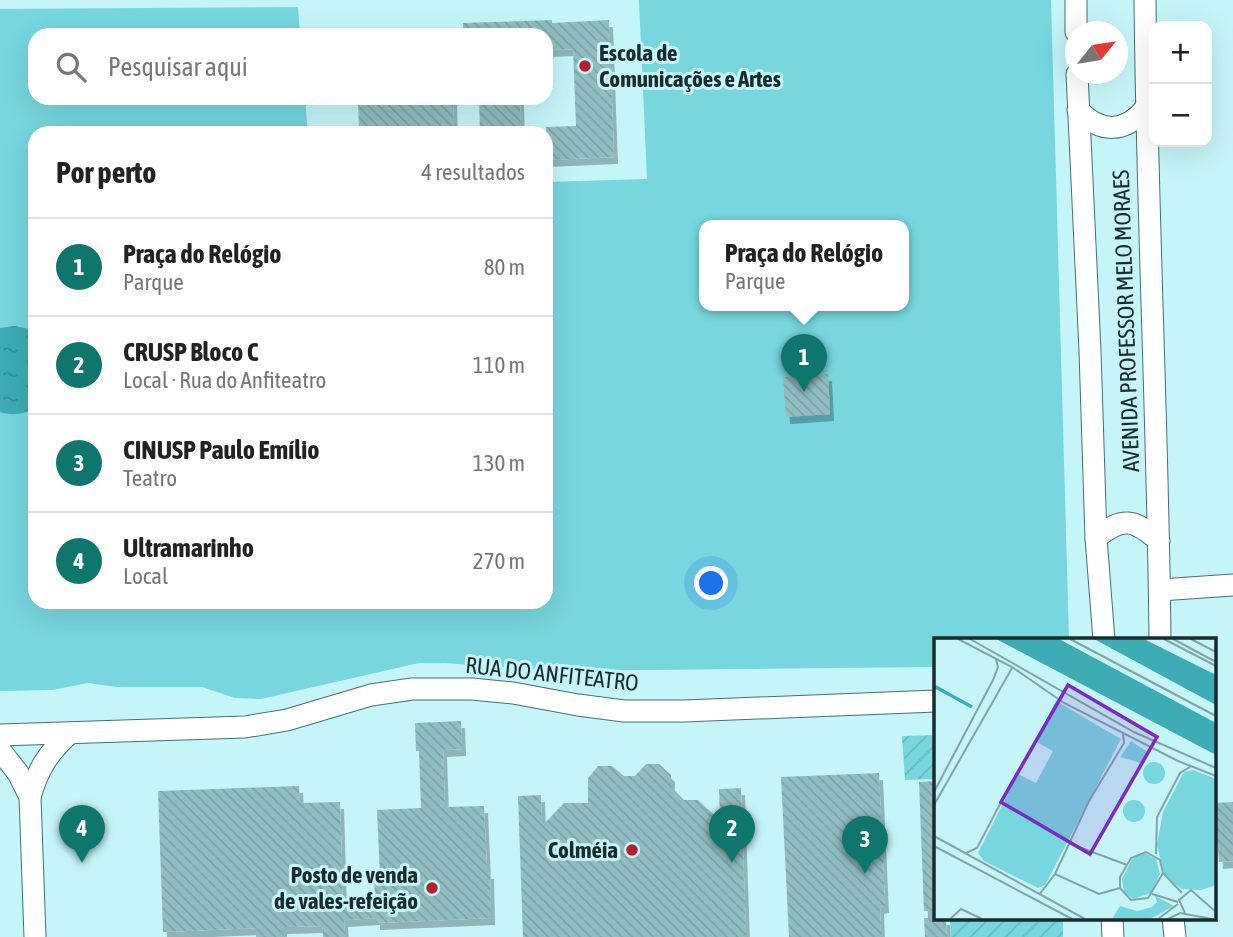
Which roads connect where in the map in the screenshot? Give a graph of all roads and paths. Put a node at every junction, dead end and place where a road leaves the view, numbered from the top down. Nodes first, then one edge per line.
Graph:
1 (1076, 0) edge
2 (1145, 0) edge
3 (1076, 21) edge
4 (1077, 84) edge
5 (1146, 108) junction
6 (1078, 110) junction
7 (1096, 538) junction
8 (1159, 541) junction
9 (1233, 585) edge
10 (1160, 590) junction
11 (1104, 638) edge
12 (1160, 638) edge
13 (934, 701) edge
14 (69, 734) junction
15 (0, 735) edge
16 (0, 750) edge
17 (30, 797) junction
18 (35, 937) edge

1 - 3 street
2 - 5 street, AVENIDA PROFESSOR MELO MORAES
4 - 6 street, AVENIDA PROFESSOR MELO MORAES
5 - 6 street
5 - 8 street, AVENIDA PROFESSOR MELO MORAES
6 - 7 street, AVENIDA PROFESSOR MELO MORAES
7 - 8 street
7 - 11 street, AVENIDA PROFESSOR MELO MORAES
8 - 10 street, AVENIDA PROFESSOR MELO MORAES
9 - 10 street
10 - 12 street, AVENIDA PROFESSOR MELO MORAES
13 - 14 street, RUA DO ANFITEATRO
14 - 15 street, RUA DO ANFITEATRO
14 - 17 street
16 - 17 street
17 - 18 street

